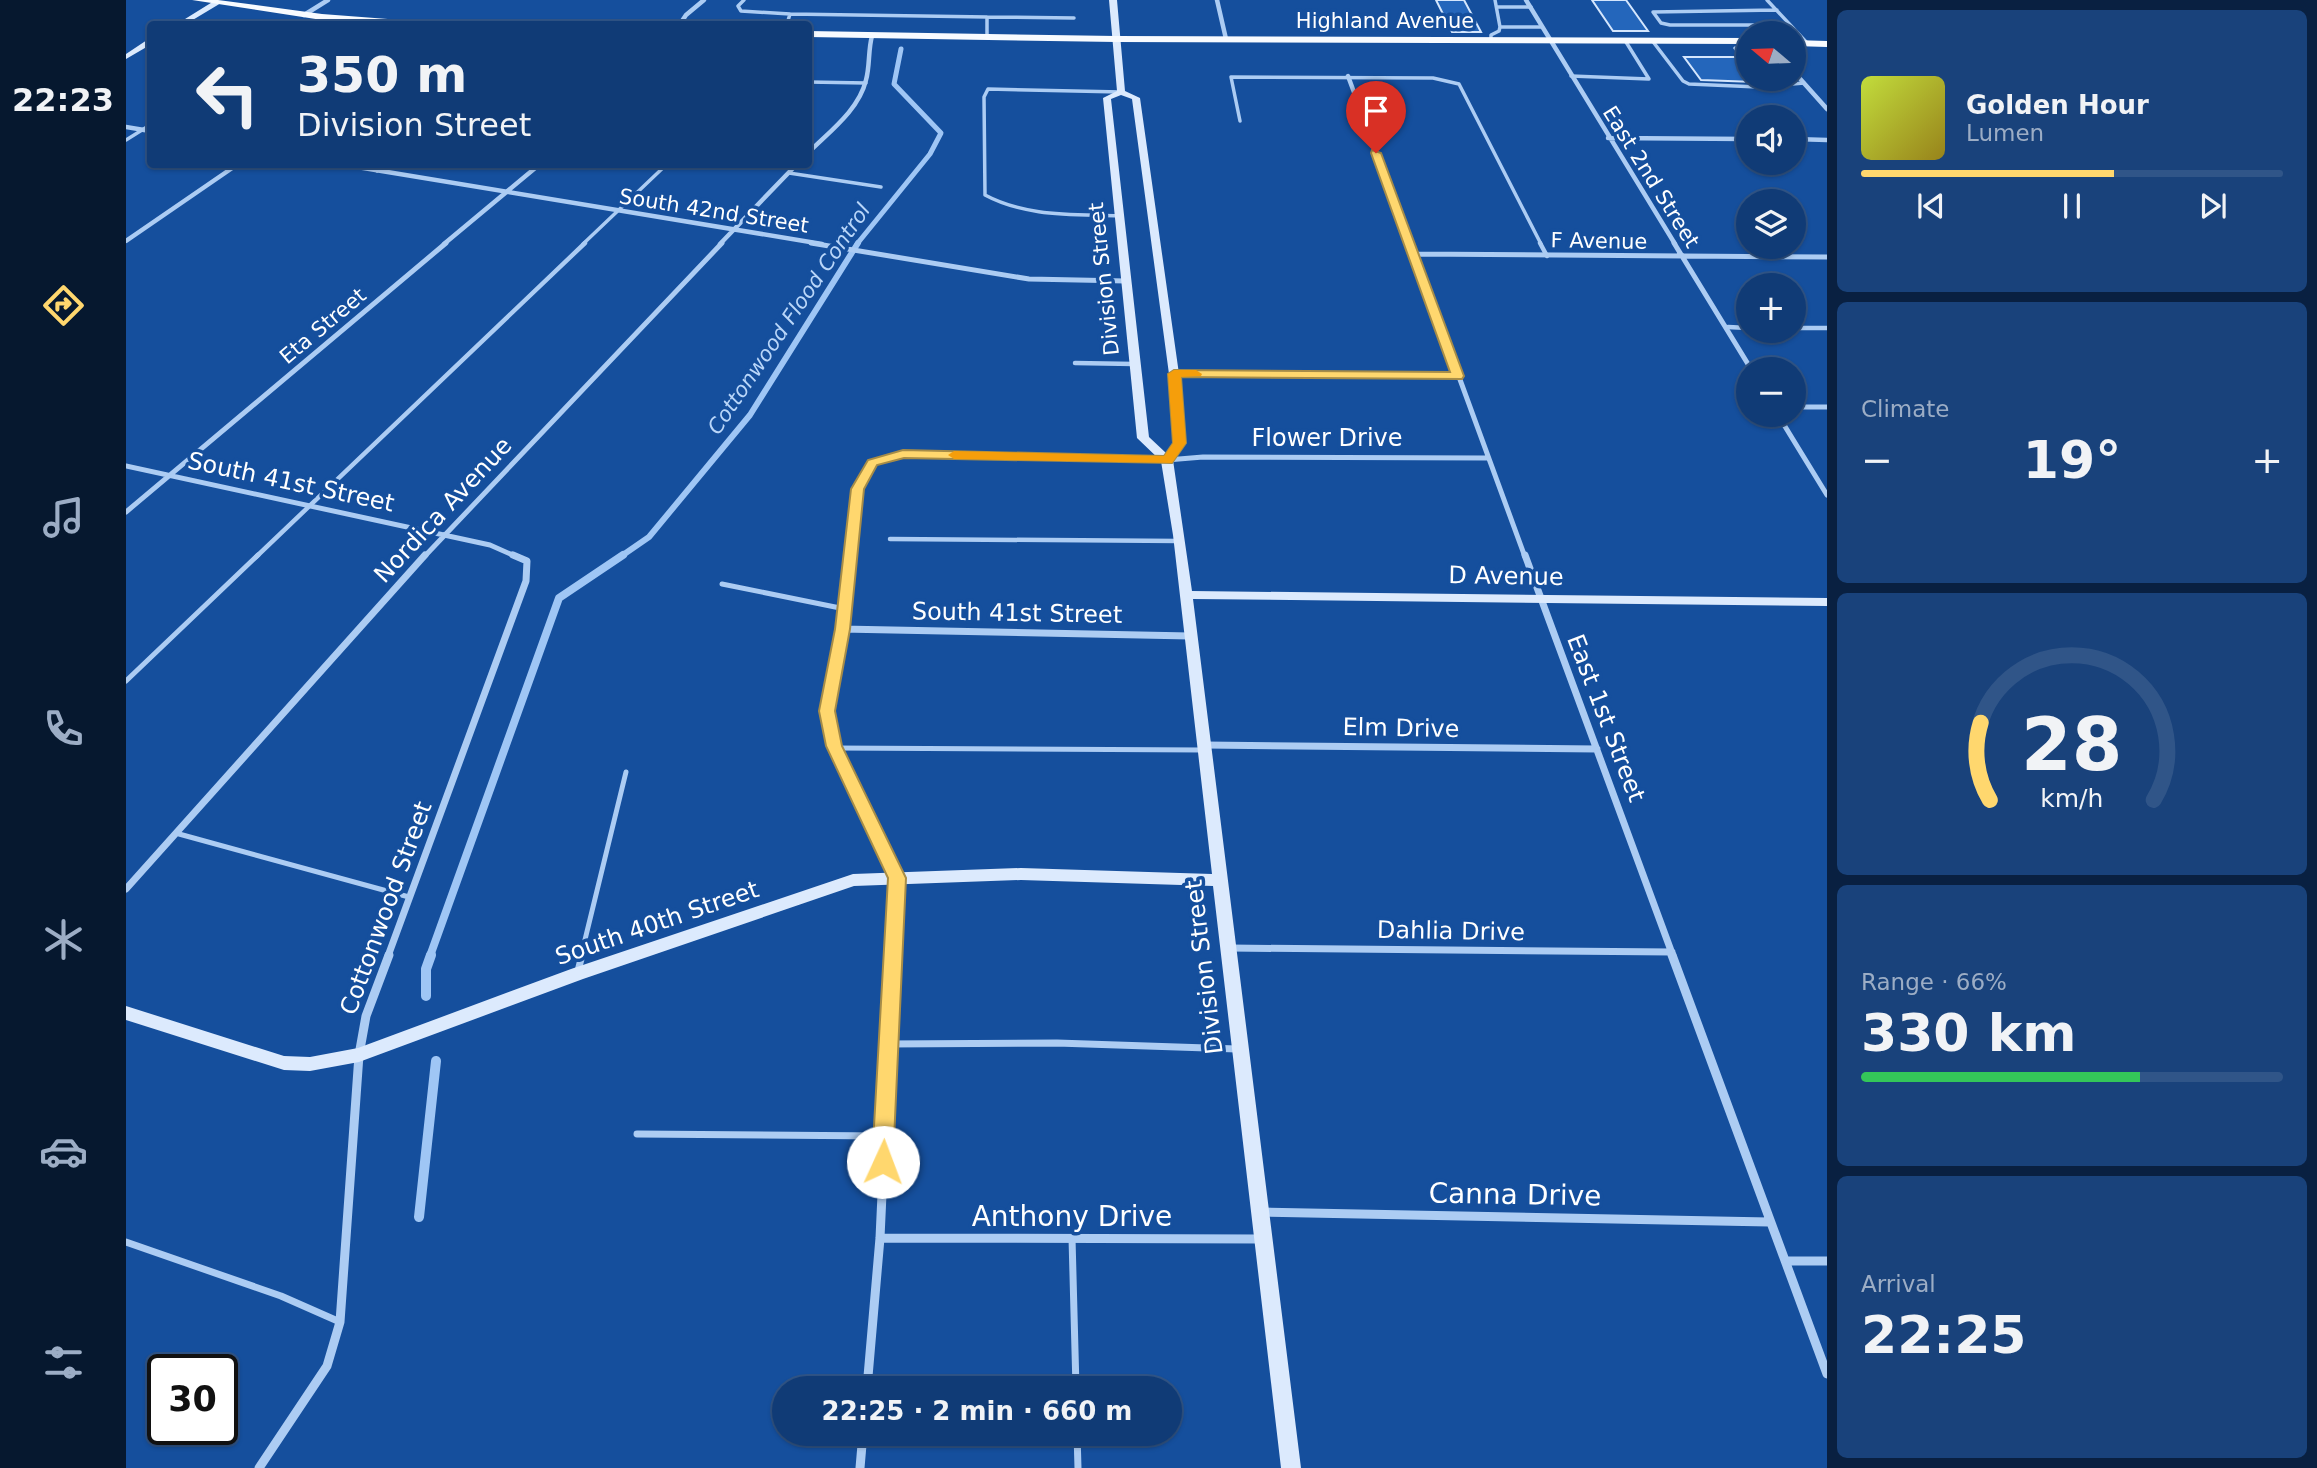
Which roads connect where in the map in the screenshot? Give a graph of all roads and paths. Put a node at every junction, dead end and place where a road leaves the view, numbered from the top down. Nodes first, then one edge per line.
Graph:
1 (197, 0) edge
2 (328, 0) edge
3 (704, 0) edge
4 (744, 0) edge
5 (1113, 0) edge
6 (1217, 0) edge
7 (1495, 0) edge
8 (1526, 0) edge
9 (1767, 0) edge
10 (217, 3) junction
11 (1497, 7) junction
12 (1531, 7) junction
13 (1777, 10) junction
14 (790, 14) junction
15 (304, 15) junction
16 (322, 17) junction
17 (987, 17) junction
18 (1074, 18) dead end
19 (186, 21) edge
20 (315, 21) edge
21 (375, 21) edge
22 (682, 21) edge
23 (788, 21) edge
24 (1787, 21) edge
25 (1736, 25) edge
26 (1500, 27) junction
27 (1542, 27) junction
28 (812, 34) edge
29 (872, 36) junction
30 (987, 37) junction
31 (1116, 39) junction
32 (1226, 39) junction
33 (1491, 41) junction
34 (1550, 41) junction
35 (1736, 41) edge
36 (1626, 42) junction
37 (1654, 43) junction
38 (1808, 44) edge
39 (1827, 44) edge
40 (147, 45) edge
41 (1735, 48) edge
42 (126, 57) edge
43 (1348, 76) junction
44 (1571, 76) junction
45 (812, 82) edge
46 (866, 83) junction
47 (1736, 85) edge
48 (1806, 85) edge
49 (1121, 92) junction
50 (1827, 109) edge
51 (1240, 121) dead end
52 (126, 127) edge
53 (147, 127) edge
54 (143, 129) junction
55 (147, 130) edge
56 (1608, 138) junction
57 (1736, 139) edge
58 (1806, 139) edge
59 (1827, 139) edge
60 (126, 140) edge
61 (812, 149) edge
62 (232, 168) edge
63 (361, 168) edge
64 (381, 168) edge
65 (535, 168) edge
66 (663, 168) edge
67 (793, 168) edge
68 (377, 171) junction
69 (789, 173) junction
70 (881, 187) dead end
71 (505, 193) junction
72 (618, 211) junction
73 (1121, 216) junction
74 (735, 230) junction
75 (126, 241) edge
76 (1413, 254) junction
77 (1547, 256) junction
78 (1827, 257) edge
79 (1682, 258) junction
80 (1126, 281) junction
81 (1728, 327) junction
82 (1736, 327) edge
83 (1806, 328) edge
84 (1827, 328) edge
85 (1744, 357) edge
86 (1074, 363) dead end
87 (1137, 364) junction
88 (1174, 374) junction
89 (1458, 376) junction
90 (1806, 407) edge
91 (1827, 407) edge
92 (1784, 427) edge
93 (1487, 458) junction
94 (1167, 460) junction
95 (126, 466) edge
96 (169, 475) junction
97 (1827, 495) edge
98 (309, 506) junction
99 (126, 512) edge
100 (443, 535) junction
101 (890, 539) dead end
102 (1179, 541) junction
103 (527, 561) joint
104 (722, 584) dead end
105 (1185, 594) junction
106 (1540, 599) junction
107 (1827, 602) edge
108 (845, 610) junction
109 (842, 629) junction
110 (1190, 636) junction
111 (126, 681) edge
112 (835, 748) junction
113 (1205, 748) junction
114 (1597, 749) junction
115 (626, 772) dead end
116 (178, 834) junction
117 (897, 878) junction
118 (1220, 880) junction
119 (126, 889) edge
120 (409, 897) junction
121 (1230, 948) junction
122 (1672, 952) junction
123 (577, 974) junction
124 (126, 1013) edge
125 (887, 1044) junction
126 (1240, 1049) junction
127 (359, 1055) junction
128 (638, 1134) dead end
129 (883, 1136) junction
130 (1261, 1212) junction
131 (1769, 1222) junction
132 (880, 1238) junction
133 (1072, 1238) junction
134 (1264, 1239) junction
135 (126, 1242) edge
136 (1786, 1261) junction
137 (1827, 1261) edge
138 (340, 1322) junction
139 (1827, 1374) edge
140 (868, 1376) edge
141 (1076, 1376) edge
142 (862, 1446) edge
143 (1077, 1446) edge
144 (259, 1468) edge
145 (860, 1468) edge
146 (1078, 1468) edge
147 (1292, 1468) edge

1 - 10 main road
2 - 15 street
3 - 22 street
4 - 14 lane
5 - 31 main road, Division Street
6 - 32 street
7 - 11 lane
8 - 12 street, East 2nd Street
9 - 13 lane
10 - 15 main road
10 - 19 main road
11 - 12 lane
11 - 26 lane
12 - 27 street, East 2nd Street
13 - 24 lane
13 - 25 lane
14 - 17 lane
14 - 23 lane
15 - 16 main road
16 - 20 lane
16 - 21 main road
17 - 18 lane
17 - 30 lane
26 - 27 lane
26 - 33 lane
27 - 34 street, East 2nd Street
28 - 29 main road, Highland Avenue
29 - 30 main road, Highland Avenue
29 - 46 street
30 - 31 main road, Highland Avenue
31 - 32 main road, Highland Avenue
31 - 49 main road, Division Street
32 - 33 main road, Highland Avenue
33 - 34 main road, Highland Avenue
34 - 36 main road, Highland Avenue
34 - 44 street, East 2nd Street
35 - 37 main road, Highland Avenue
36 - 37 main road, Highland Avenue
36 - 44 lane
37 - 41 main road, Highland Avenue
37 - 47 lane
38 - 39 main road
40 - 42 main road
43 - 51 lane
43 - 76 street, East 1st Street
43 - 77 lane
44 - 56 street, East 2nd Street
45 - 46 lane
46 - 61 street
48 - 50 street
49 - 73 main road, Division Street
49 - 73 lane
49 - 88 main road, Division Street
52 - 54 street
53 - 54 lane
54 - 55 street
54 - 60 lane
56 - 57 street
56 - 79 street, East 2nd Street
58 - 59 street
62 - 75 street
63 - 68 street, South 42nd Street
64 - 68 lane
65 - 71 street, Eta Street
66 - 72 lane
67 - 69 street, Nordica Avenue
68 - 71 street, South 42nd Street
69 - 70 lane
69 - 74 street, Nordica Avenue
71 - 72 street, South 42nd Street
71 - 96 street, Eta Street
72 - 74 street, South 42nd Street
72 - 98 lane
73 - 80 main road, Division Street
74 - 80 street, South 42nd Street
74 - 100 street, Nordica Avenue
76 - 77 street, F Avenue
76 - 89 street, East 1st Street
77 - 79 street, F Avenue
78 - 79 street, F Avenue
79 - 81 street, East 2nd Street
80 - 87 main road, Division Street
81 - 82 lane
81 - 85 street, East 2nd Street
83 - 84 lane
86 - 87 lane
87 - 94 main road, Division Street
88 - 89 street
88 - 94 main road, Division Street
89 - 93 street, East 1st Street
90 - 91 street
92 - 97 street
93 - 94 street, Flower Drive
93 - 106 street, East 1st Street
94 - 102 main road, Division Street
94 - 108 street, Flower Drive
95 - 96 street, South 41st Street
96 - 98 street, South 41st Street
96 - 99 street, Eta Street
98 - 100 street, South 41st Street
98 - 111 lane
100 - 103 street, South 41st Street
100 - 116 street, Nordica Avenue
101 - 102 lane
102 - 105 main road, Division Street
103 - 120 street, Cottonwood Street
104 - 108 lane
105 - 106 main road, D Avenue
105 - 110 main road, Division Street
106 - 107 main road, D Avenue
106 - 114 street, East 1st Street
108 - 109 street, Flower Drive
109 - 110 street, South 41st Street
109 - 112 street, Flower Drive
110 - 113 main road, Division Street
112 - 113 lane
112 - 117 street, Flower Drive
113 - 114 street, Elm Drive
113 - 118 main road, Division Street
114 - 122 street, East 1st Street
115 - 123 lane
116 - 119 street, Nordica Avenue
116 - 120 lane
117 - 118 main road, South 40th Street
117 - 123 main road, South 40th Street
117 - 125 street
118 - 121 main road, Division Street
120 - 127 street, Cottonwood Street
121 - 122 street, Dahlia Drive
121 - 126 main road, Division Street
122 - 131 street, East 1st Street
123 - 127 main road, South 40th Street
124 - 127 main road, South 40th Street
125 - 126 lane
125 - 129 street
126 - 130 main road, Division Street
127 - 138 street, Cottonwood Street
128 - 129 lane
129 - 132 street
130 - 131 street, Canna Drive
130 - 134 main road, Division Street
131 - 136 street, East 1st Street
132 - 133 street, Anthony Drive
132 - 140 street
133 - 134 street, Anthony Drive
133 - 141 lane
134 - 147 main road, Division Street
135 - 138 lane
136 - 137 street
136 - 139 street, East 1st Street
138 - 144 street, Cottonwood Street
142 - 145 street
143 - 146 lane

